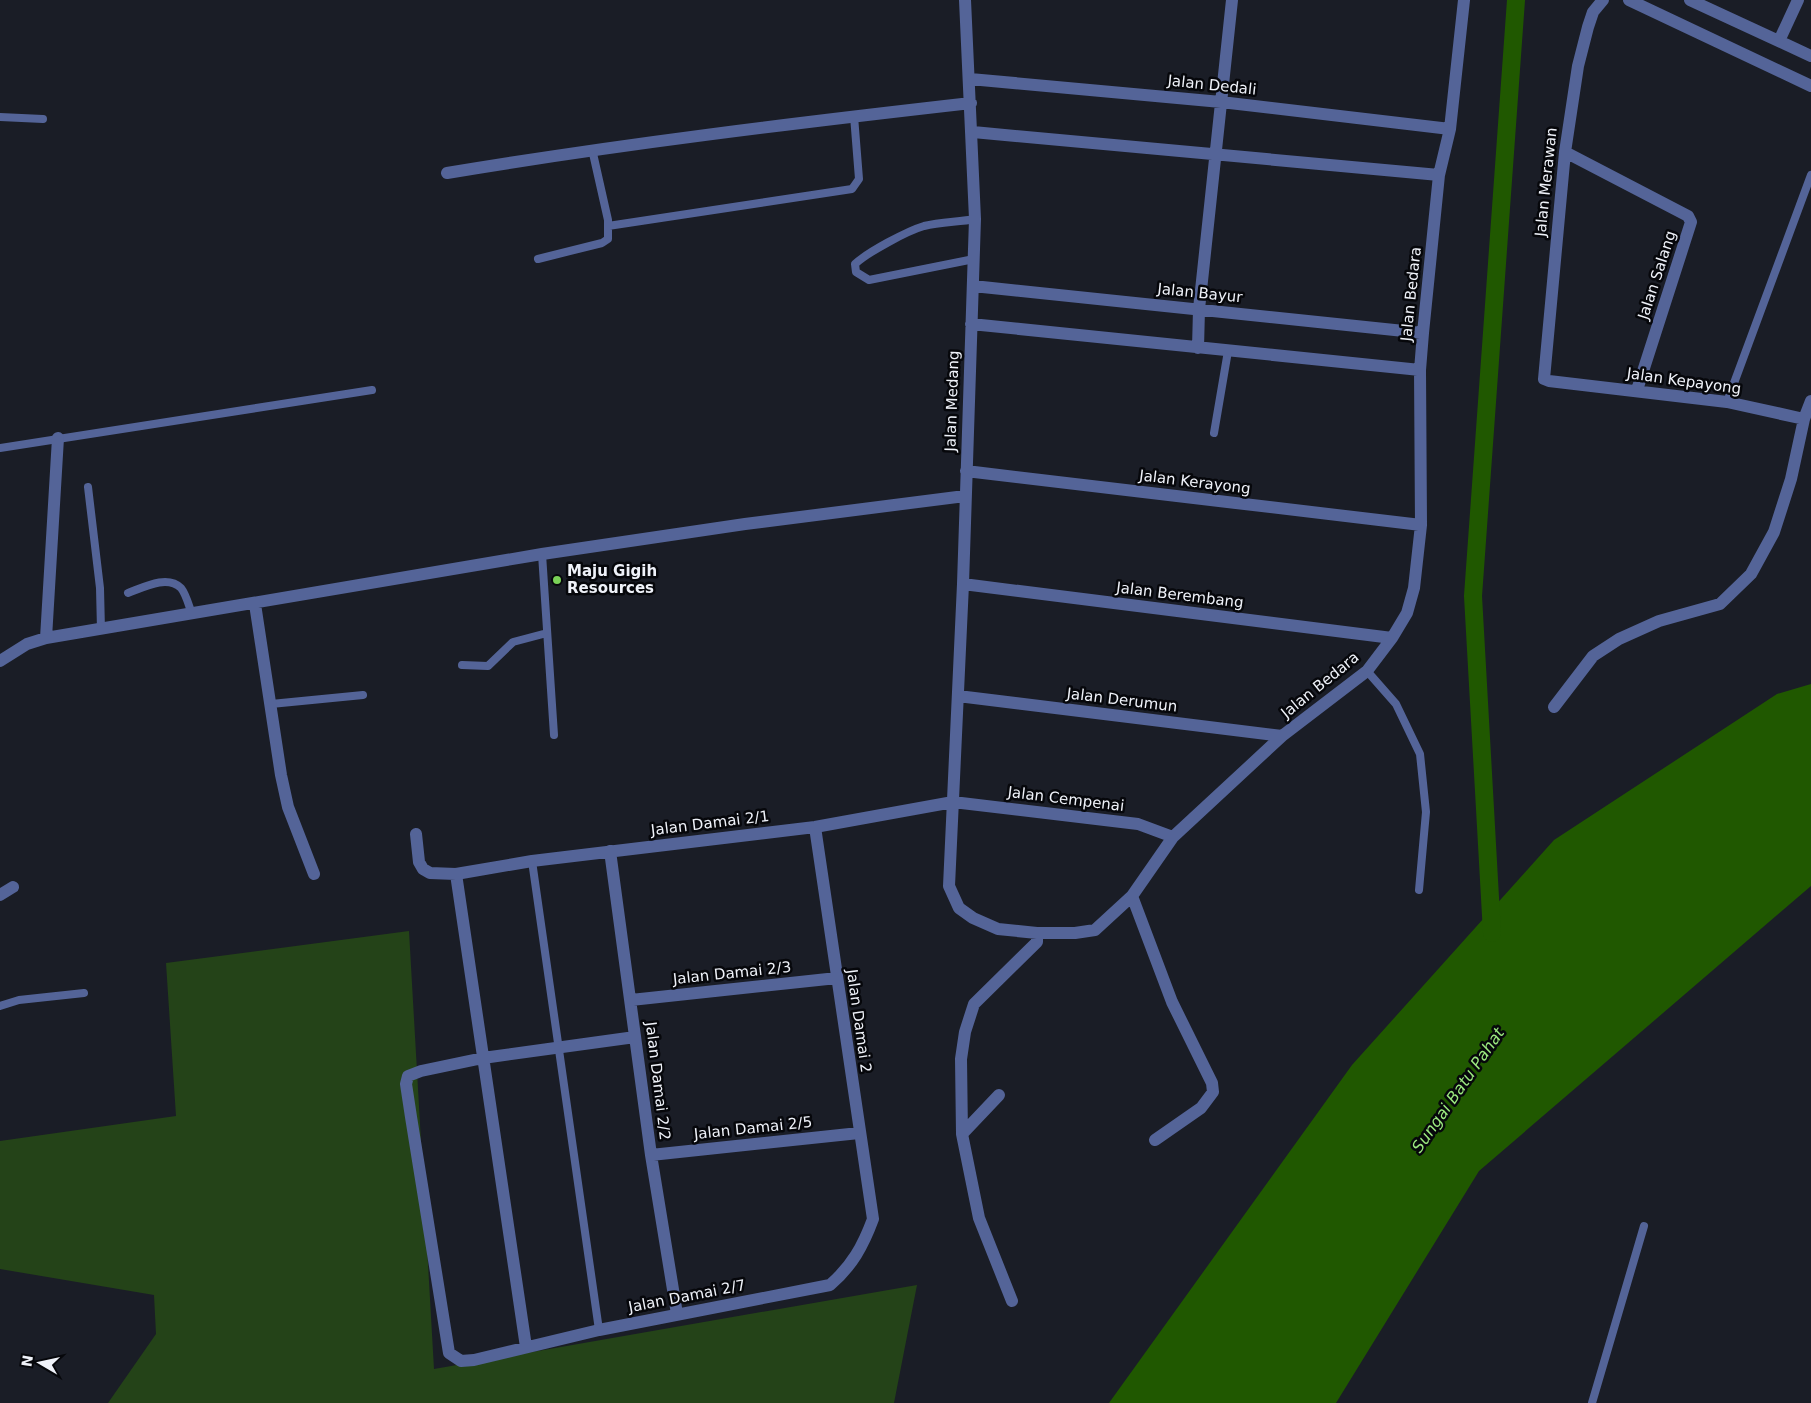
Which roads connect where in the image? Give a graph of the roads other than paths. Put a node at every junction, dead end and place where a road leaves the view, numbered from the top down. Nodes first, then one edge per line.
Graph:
1 (965, 0) edge
2 (1232, 0) edge
3 (1464, 0) edge
4 (1603, 0) edge
5 (1629, 0) edge
6 (1690, 0) edge
7 (1798, 0) edge
8 (1712, 4) edge
9 (1779, 41) junction
10 (1811, 56) edge
11 (970, 79) junction
12 (1811, 86) edge
13 (1221, 102) junction
14 (971, 103) junction
15 (854, 116) junction
16 (0, 117) edge
17 (43, 119) dead end
18 (1450, 129) junction
19 (973, 132) junction
20 (592, 149) junction
21 (1565, 152) junction
22 (1216, 154) junction
23 (447, 173) dead end
24 (1439, 175) junction
25 (1811, 175) edge
26 (975, 219) junction
27 (608, 226) junction
28 (538, 259) dead end
29 (974, 259) junction
30 (972, 286) junction
31 (1199, 309) junction
32 (971, 324) junction
33 (1423, 333) junction
34 (1198, 348) junction
35 (1228, 351) junction
36 (1420, 370) junction
37 (1543, 374) joint
38 (372, 390) dead end
39 (1637, 390) junction
40 (1811, 401) edge
41 (1727, 402) junction
42 (1804, 419) junction
43 (1214, 433) dead end
44 (58, 438) junction
45 (0, 448) edge
46 (966, 471) junction
47 (88, 487) dead end
48 (965, 496) junction
49 (1421, 525) junction
50 (542, 554) junction
51 (963, 584) junction
52 (128, 593) dead end
53 (255, 604) junction
54 (192, 614) junction
55 (100, 630) junction
56 (547, 633) junction
57 (46, 638) junction
58 (1392, 638) junction
59 (0, 661) edge
60 (462, 665) dead end
61 (1367, 671) junction
62 (363, 695) dead end
63 (958, 696) junction
64 (271, 704) junction
65 (1554, 707) dead end
66 (554, 735) dead end
67 (1282, 736) junction
68 (953, 802) junction
69 (814, 827) junction
70 (416, 834) dead end
71 (1173, 837) junction
72 (610, 851) junction
73 (532, 861) junction
74 (314, 874) dead end
75 (456, 874) junction
76 (13, 887) dead end
77 (1419, 890) dead end
78 (0, 895) edge
79 (1132, 896) junction
80 (1038, 933) junction
81 (836, 978) junction
82 (84, 993) dead end
83 (631, 1000) junction
84 (0, 1006) edge
85 (635, 1037) junction
86 (558, 1047) junction
87 (483, 1058) junction
88 (999, 1095) dead end
89 (859, 1133) junction
90 (962, 1134) junction
91 (1156, 1140) dead end
92 (651, 1155) junction
93 (873, 1219) joint
94 (1644, 1226) dead end
95 (1012, 1301) dead end
96 (677, 1314) junction
97 (599, 1330) junction
98 (526, 1346) junction
99 (1592, 1403) edge

1 - 11 street, Jalan Medang
2 - 13 street
3 - 18 street, Jalan Bedara
4 - 21 street, Jalan Merawan
5 - 12 street
6 - 8 street
7 - 9 street
8 - 9 street
9 - 10 street
11 - 13 street, Jalan Dedali
11 - 14 street, Jalan Medang
13 - 18 street, Jalan Dedali
13 - 22 street
14 - 15 street
14 - 19 street, Jalan Medang
15 - 20 street
15 - 27 lane
16 - 17 lane
18 - 24 street, Jalan Bedara
19 - 22 street
19 - 26 street, Jalan Medang
20 - 23 street
20 - 27 lane
21 - 37 street, Jalan Merawan
21 - 39 street, Jalan Salang
22 - 24 street
22 - 31 street
24 - 33 street, Jalan Bedara
25 - 41 lane
26 - 29 street, Jalan Medang
26 - 29 lane
27 - 28 lane
29 - 30 street, Jalan Medang
30 - 31 street, Jalan Bayur
30 - 32 street, Jalan Medang
31 - 33 street, Jalan Bayur
31 - 34 street
32 - 34 street
32 - 46 street, Jalan Medang
33 - 36 street, Jalan Bedara
34 - 35 street
35 - 36 street
35 - 43 lane
36 - 49 street, Jalan Bedara
37 - 39 street, Jalan Kepayong
38 - 44 lane
39 - 41 street, Jalan Kepayong
40 - 42 street
41 - 42 street, Jalan Kepayong
42 - 65 street
44 - 45 lane
44 - 57 street
46 - 48 street, Jalan Medang
46 - 49 street, Jalan Kerayong
47 - 55 lane
48 - 50 street
48 - 51 street, Jalan Medang
49 - 58 street, Jalan Bedara
50 - 53 street
50 - 56 lane
51 - 58 street, Jalan Berembang
51 - 63 street, Jalan Medang
52 - 54 lane
53 - 54 street
53 - 64 street
54 - 55 street
55 - 57 street
56 - 60 lane
56 - 66 lane
57 - 59 street
58 - 61 street, Jalan Bedara
61 - 67 street, Jalan Bedara
61 - 77 lane
62 - 64 lane
63 - 67 street, Jalan Derumun
63 - 68 street, Jalan Medang
64 - 74 street
67 - 71 street, Jalan Bedara
68 - 69 street, Jalan Cempenai
68 - 71 street, Jalan Cempenai
68 - 80 street, Jalan Bedara
69 - 72 street, Jalan Damai 2/1
69 - 81 street, Jalan Damai 2
70 - 75 street, Jalan Damai 2/1
71 - 79 street, Jalan Bedara
72 - 73 street, Jalan Damai 2/1
72 - 83 street, Jalan Damai 2/2
73 - 75 street, Jalan Damai 2/1
73 - 86 lane
75 - 87 street
76 - 78 street
79 - 80 street, Jalan Bedara
79 - 91 street
80 - 90 street
81 - 83 street, Jalan Damai 2/3
81 - 89 street, Jalan Damai 2
82 - 84 lane
83 - 85 street, Jalan Damai 2/2
85 - 86 street
85 - 92 street, Jalan Damai 2/2
86 - 87 street
86 - 97 lane
87 - 98 street
87 - 98 street, Jalan Damai 2/7
88 - 90 street
89 - 92 street, Jalan Damai 2/5
89 - 93 street, Jalan Damai 2
90 - 95 street
92 - 96 street, Jalan Damai 2/2
93 - 96 street, Jalan Damai 2/7
94 - 99 lane
96 - 97 street, Jalan Damai 2/7
97 - 98 street, Jalan Damai 2/7

